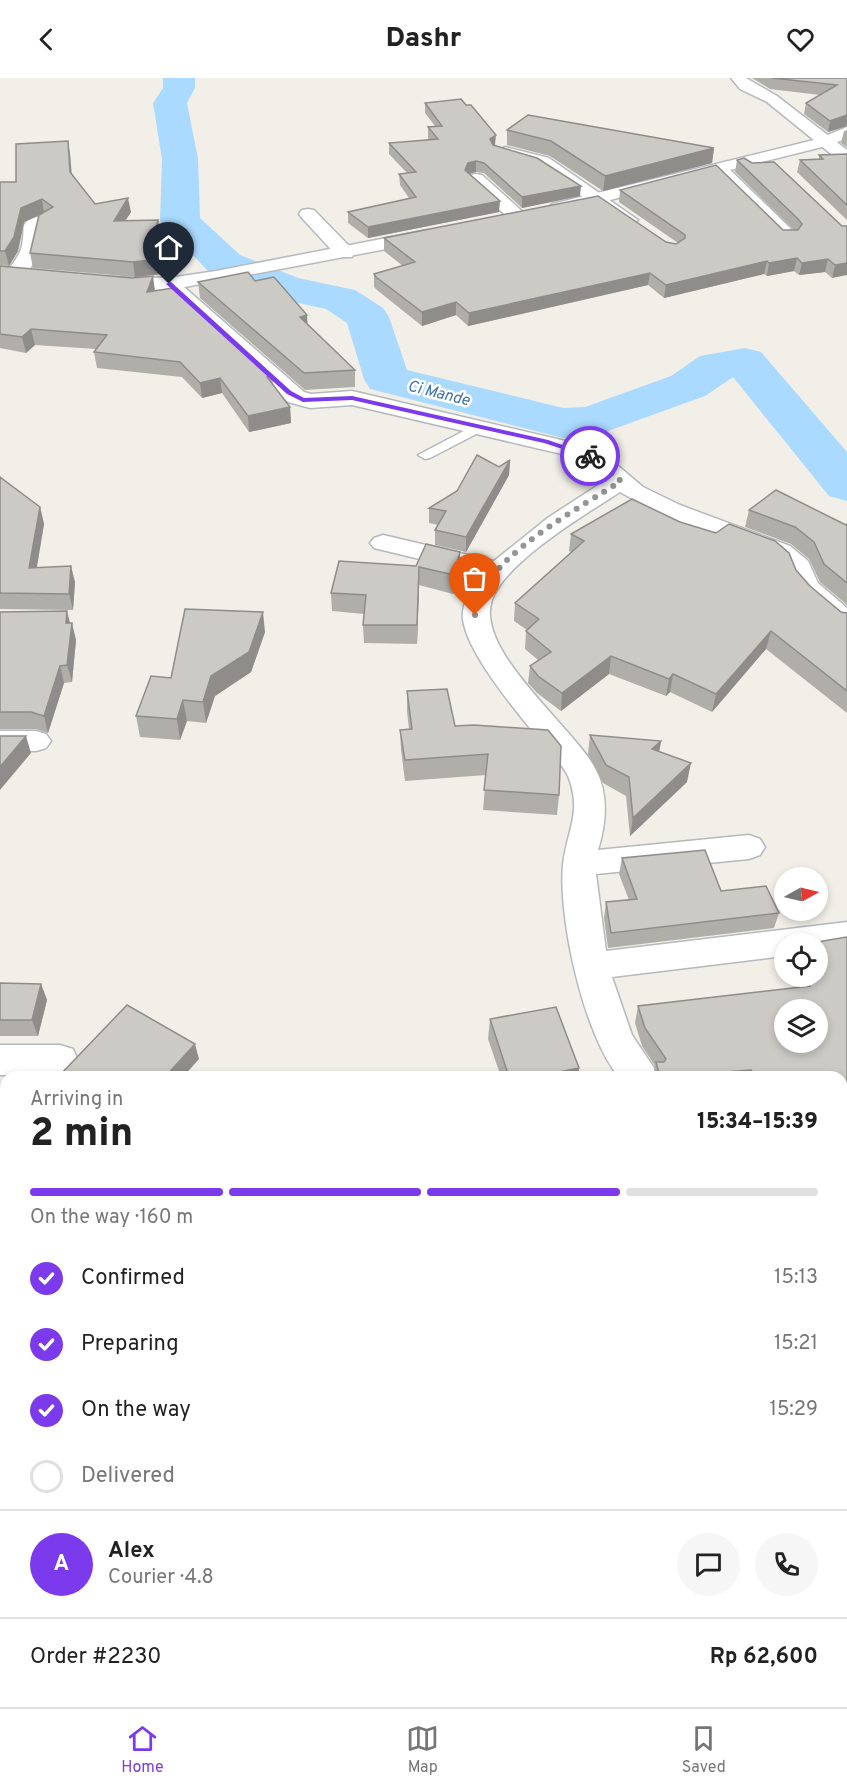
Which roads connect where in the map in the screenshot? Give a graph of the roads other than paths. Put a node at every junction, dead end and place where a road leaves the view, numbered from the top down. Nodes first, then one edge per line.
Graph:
1 (738, 78) edge
2 (847, 132) edge
3 (824, 142) junction
4 (500, 151) edge
5 (767, 156) junction
6 (847, 158) edge
7 (719, 169) junction
8 (783, 172) edge
9 (476, 179) edge
10 (599, 200) junction
11 (308, 214) dead end
12 (532, 214) junction
13 (45, 220) edge
14 (495, 222) edge
15 (645, 230) edge
16 (449, 231) edge
17 (788, 237) edge
18 (345, 253) junction
19 (7, 274) edge
20 (36, 277) edge
21 (88, 281) edge
22 (169, 284) junction
23 (479, 427) junction
24 (425, 455) dead end
25 (621, 481) junction
26 (383, 543) dead end
27 (498, 570) junction
28 (847, 622) edge
29 (0, 741) edge
30 (36, 741) dead end
31 (749, 848) dead end
32 (579, 864) junction
33 (847, 935) edge
34 (592, 966) junction
35 (0, 1060) edge
36 (60, 1060) dead end
37 (634, 1071) edge

1 - 3 street
2 - 3 street
3 - 5 street
3 - 6 street
4 - 10 street
5 - 7 street
5 - 8 street
7 - 10 street
7 - 17 street
9 - 12 street
10 - 12 street
10 - 15 street
11 - 18 street
12 - 14 street
13 - 19 street
16 - 18 street
18 - 22 street
19 - 20 street
21 - 22 street
22 - 23 street
23 - 24 lane
23 - 25 street
25 - 27 street
25 - 28 street
26 - 27 street
27 - 32 street
29 - 30 street
31 - 32 street
32 - 34 street
33 - 34 street
34 - 37 street
35 - 36 street

